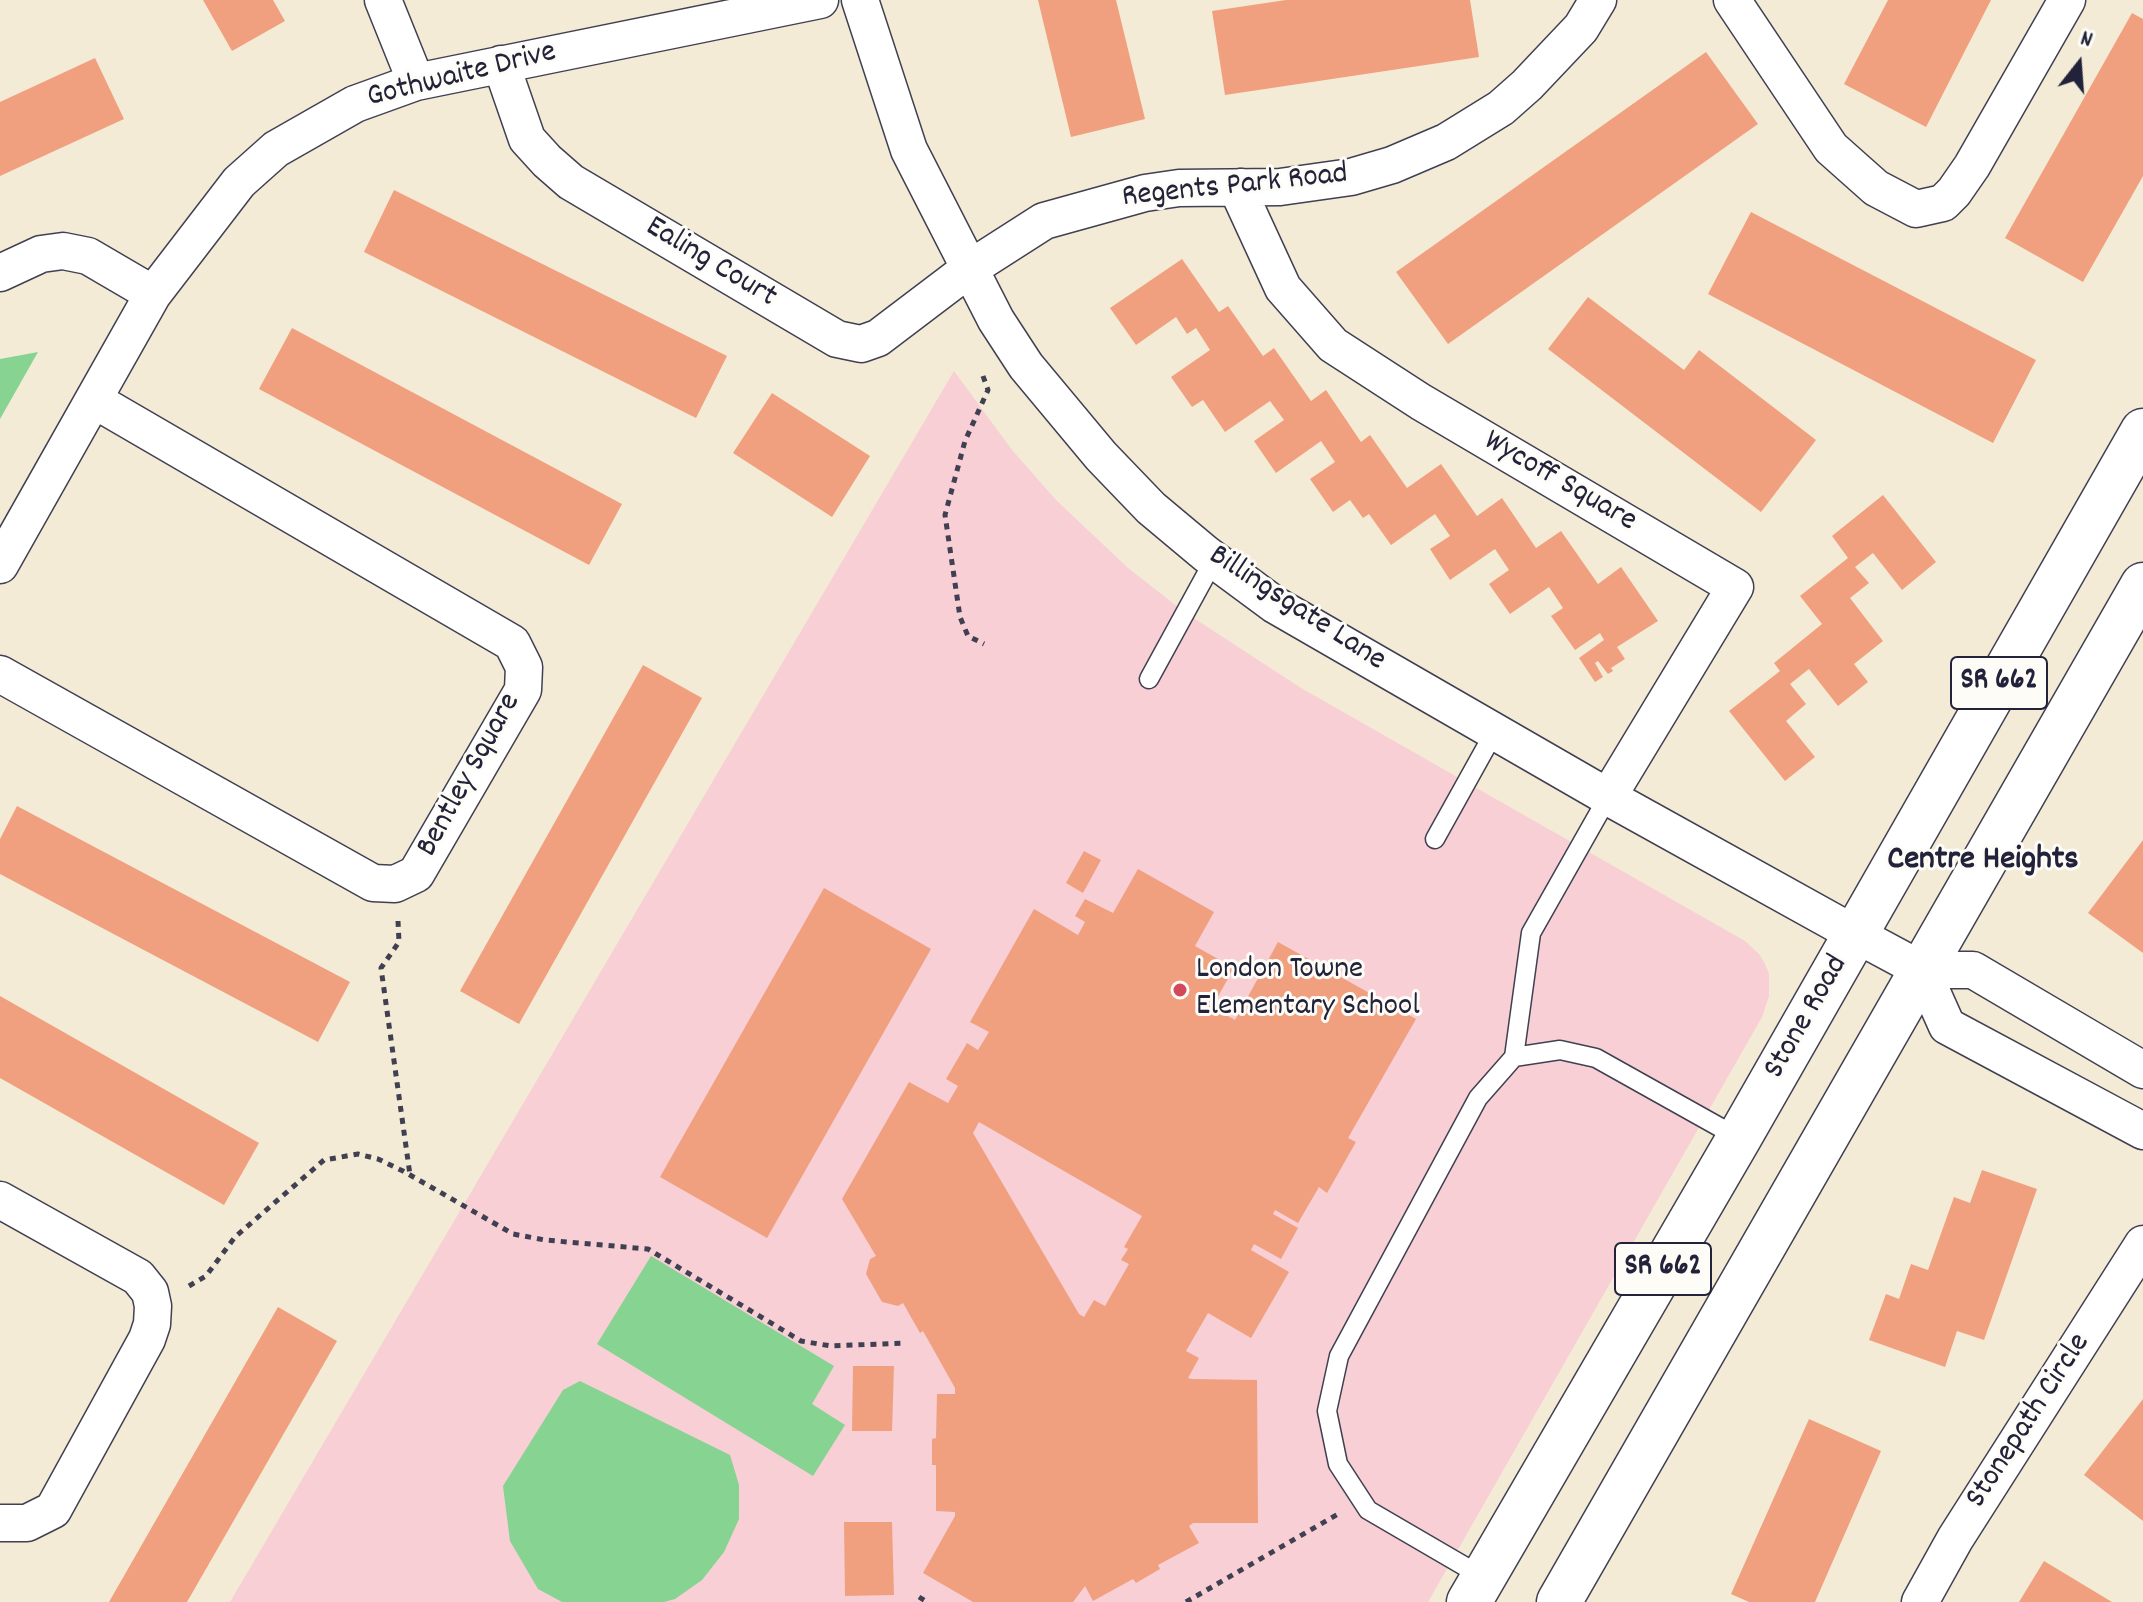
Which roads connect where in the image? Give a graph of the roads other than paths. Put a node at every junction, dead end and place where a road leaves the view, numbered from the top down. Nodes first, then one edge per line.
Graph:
1 (383, 0) edge
2 (820, 0) edge
3 (860, 0) edge
4 (1598, 0) edge
5 (1732, 0) edge
6 (2067, 0) edge
7 (501, 64) junction
8 (416, 82) junction
9 (1241, 187) junction
10 (969, 269) junction
11 (0, 273) edge
12 (153, 294) junction
13 (94, 400) junction
14 (2143, 431) edge
15 (1214, 560) junction
16 (0, 565) edge
17 (2143, 585) edge
18 (0, 674) edge
19 (1149, 679) dead end
20 (1495, 731) junction
21 (1608, 797) junction
22 (1435, 839) dead end
23 (1855, 934) junction
24 (1922, 970) junction
25 (1514, 1057) junction
26 (2143, 1070) edge
27 (2143, 1131) edge
28 (1739, 1138) junction
29 (0, 1200) edge
30 (2143, 1244) edge
31 (0, 1523) edge
32 (1476, 1589) edge
33 (1559, 1602) edge
34 (1920, 1602) edge

1 - 8 street
2 - 7 street, Gothwaite Drive
3 - 10 street, Billingsgate Lane
4 - 9 street, Regents Park Road
5 - 6 street
7 - 8 street, Gothwaite Drive
7 - 10 street, Ealing Court
8 - 12 street, Gothwaite Drive
9 - 10 street, Regents Park Road
9 - 21 street, Wycoff Square
10 - 15 street, Billingsgate Lane
11 - 12 street
12 - 13 street, Gothwaite Drive
13 - 16 street, Gothwaite Drive
13 - 18 street, Bentley Square
14 - 23 main road, Stone Road / SR 662
15 - 19 lane
15 - 20 street, Billingsgate Lane
17 - 24 main road, SR 662
20 - 21 street, Billingsgate Lane
20 - 22 lane
21 - 23 street, Billingsgate Lane
21 - 25 lane
23 - 24 street, Billingsgate Lane
23 - 28 main road, Stone Road / SR 662
24 - 26 street
24 - 27 street
24 - 33 main road, SR 662
25 - 28 lane
25 - 32 lane
28 - 32 main road, Stone Road / SR 662
29 - 31 street
30 - 34 street, Stonepath Circle

